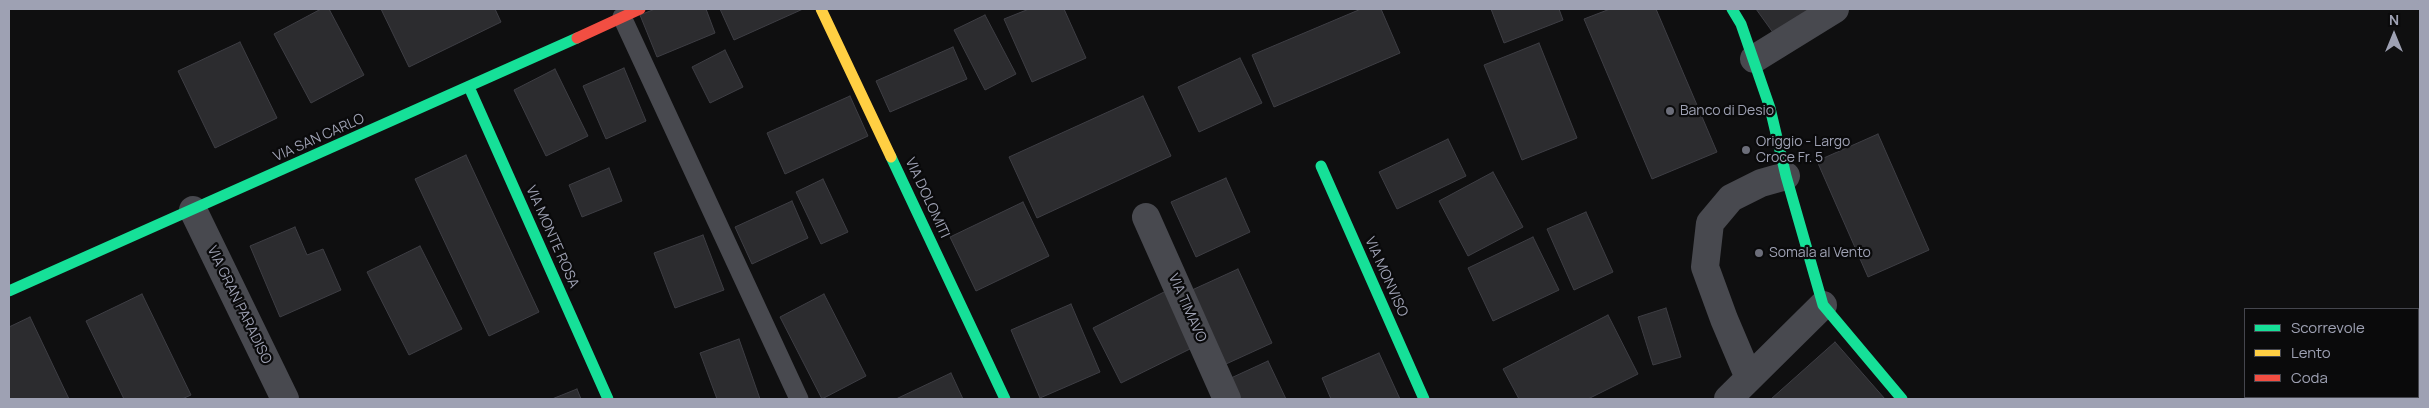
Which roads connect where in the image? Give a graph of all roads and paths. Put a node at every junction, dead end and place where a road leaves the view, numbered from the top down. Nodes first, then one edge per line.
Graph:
1 (640, 9) edge
2 (821, 9) edge
3 (1732, 9) edge
4 (1835, 9) edge
5 (622, 17) junction
6 (1754, 59) junction
7 (468, 88) junction
8 (1321, 166) dead end
9 (1786, 176) junction
10 (194, 210) junction
11 (1146, 217) dead end
12 (9, 291) edge
13 (1823, 305) junction
14 (1749, 378) junction
15 (285, 399) edge
16 (608, 399) edge
17 (799, 399) edge
18 (1005, 399) edge
19 (1227, 399) edge
20 (1424, 399) edge
21 (1728, 399) edge
22 (1902, 399) edge

1 - 5 street, VIA SAN CARLO
2 - 18 street, VIA DOLOMITI
3 - 6 street
4 - 6 street
5 - 7 street, VIA SAN CARLO
5 - 17 lane
6 - 9 street
7 - 10 street, VIA SAN CARLO
7 - 16 street, VIA MONTE ROSA
8 - 20 street, VIA MONVISO
9 - 13 street
9 - 14 street
10 - 12 street, VIA SAN CARLO
10 - 15 street, VIA GRAN PARADISO
11 - 19 street, VIA TIMAVO
13 - 14 street
13 - 22 street
14 - 21 street

